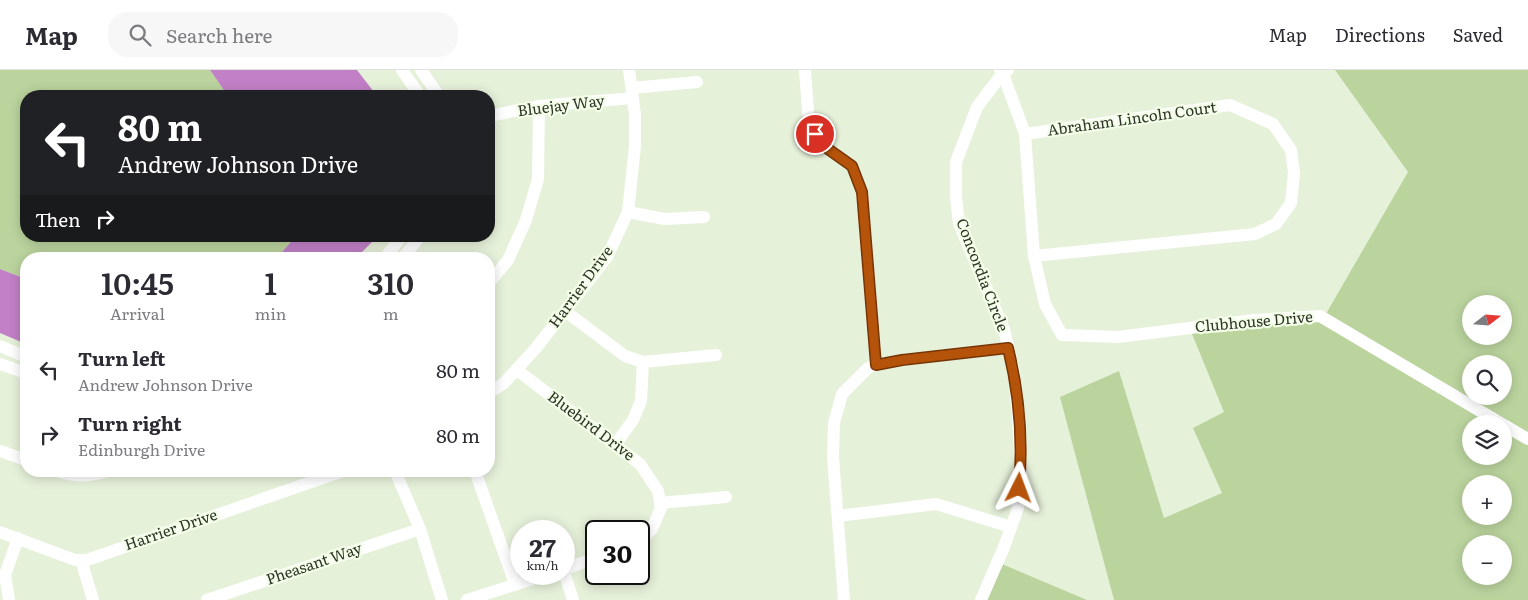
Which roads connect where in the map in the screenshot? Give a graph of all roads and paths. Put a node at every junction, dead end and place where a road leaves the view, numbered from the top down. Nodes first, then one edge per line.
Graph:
1 (402, 70) edge
2 (629, 70) edge
3 (805, 70) edge
4 (423, 71) edge
5 (1004, 71) edge
6 (411, 81) junction
7 (697, 82) dead end
8 (416, 90) edge
9 (435, 90) edge
10 (632, 93) junction
11 (539, 106) junction
12 (495, 115) edge
13 (1025, 134) junction
14 (628, 212) junction
15 (704, 217) dead end
16 (397, 242) edge
17 (415, 242) edge
18 (389, 252) edge
19 (407, 252) edge
20 (1034, 256) junction
21 (495, 276) edge
22 (565, 310) junction
23 (5, 348) edge
24 (1008, 348) junction
25 (20, 355) edge
26 (716, 355) dead end
27 (643, 362) junction
28 (876, 365) junction
29 (1, 368) edge
30 (516, 370) junction
31 (20, 372) edge
32 (495, 389) edge
33 (1488, 415) edge
34 (1512, 429) edge
35 (1528, 439) edge
36 (615, 445) junction
37 (0, 451) edge
38 (20, 458) edge
39 (326, 477) edge
40 (398, 477) edge
41 (477, 477) edge
42 (726, 497) dead end
43 (660, 503) junction
44 (838, 516) junction
45 (1011, 527) junction
46 (420, 529) junction
47 (650, 531) edge
48 (0, 532) edge
49 (18, 538) junction
50 (81, 560) junction
51 (510, 570) edge
52 (512, 585) edge
53 (568, 585) edge
54 (9, 600) edge
55 (93, 600) edge
56 (207, 600) edge
57 (442, 600) edge
58 (467, 600) edge
59 (573, 600) edge
60 (844, 600) edge
61 (981, 600) edge

1 - 6 street
2 - 10 street, Harrier Drive
3 - 28 street
4 - 6 street
4 - 9 street
5 - 13 street
5 - 24 street, Concordia Circle
6 - 8 street
7 - 10 street, Bluejay Way
10 - 11 street, Bluejay Way
10 - 14 street, Harrier Drive
11 - 12 street, Bluejay Way
11 - 21 street
13 - 20 street
13 - 20 street, Abraham Lincoln Court
14 - 15 street
14 - 22 street, Harrier Drive
16 - 18 street
17 - 19 street
20 - 33 street, Clubhouse Drive
22 - 27 street
22 - 30 street, Harrier Drive
23 - 25 street
23 - 29 street
24 - 28 street
24 - 45 street, Concordia Circle
26 - 27 street
27 - 36 street
28 - 44 street
29 - 31 street
30 - 32 street, Harrier Drive
30 - 36 street, Bluebird Drive
34 - 35 street, Clubhouse Drive
36 - 43 street, Bluebird Drive
37 - 38 street
39 - 50 street, Harrier Drive
40 - 46 street
41 - 51 street
42 - 43 street
43 - 47 street
44 - 45 street
44 - 60 street
45 - 61 street, Concordia Circle
46 - 56 street, Pheasant Way
46 - 57 street
48 - 49 street
49 - 50 street
49 - 54 street
50 - 55 street
52 - 58 street
53 - 59 street

